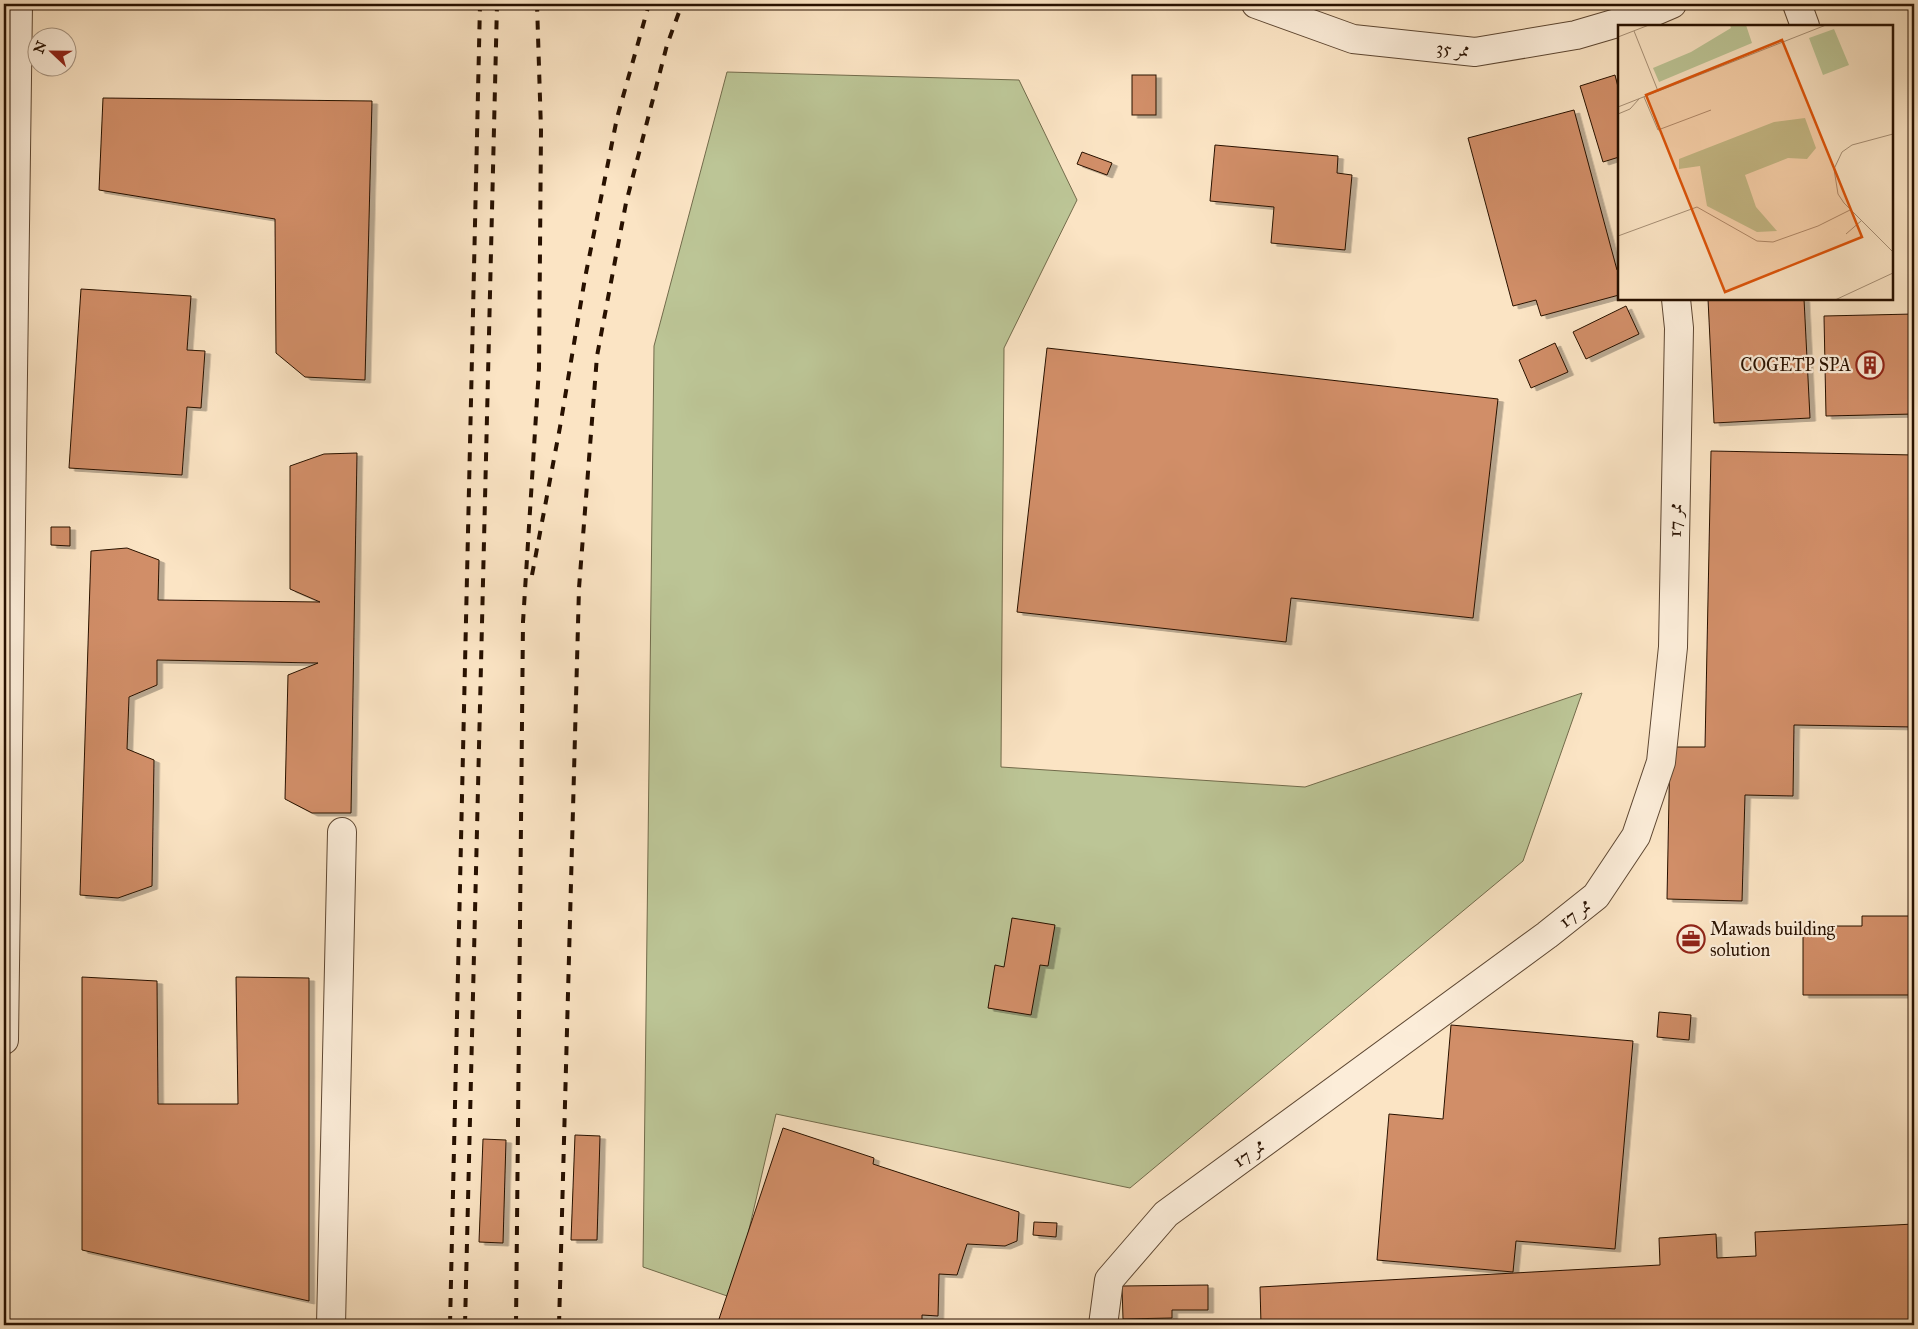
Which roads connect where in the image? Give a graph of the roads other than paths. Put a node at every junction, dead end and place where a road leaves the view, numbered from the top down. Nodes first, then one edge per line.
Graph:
1 (18, 4) edge
2 (1256, 4) edge
3 (1797, 4) edge
4 (1659, 14) edge
5 (1805, 25) edge
6 (1676, 300) edge
7 (342, 832) dead end
8 (4, 1040) edge
9 (331, 1325) edge
10 (1103, 1325) edge

1 - 8 street
2 - 4 street, ممر 35
3 - 5 street
6 - 10 street, ممر 17
7 - 9 street

